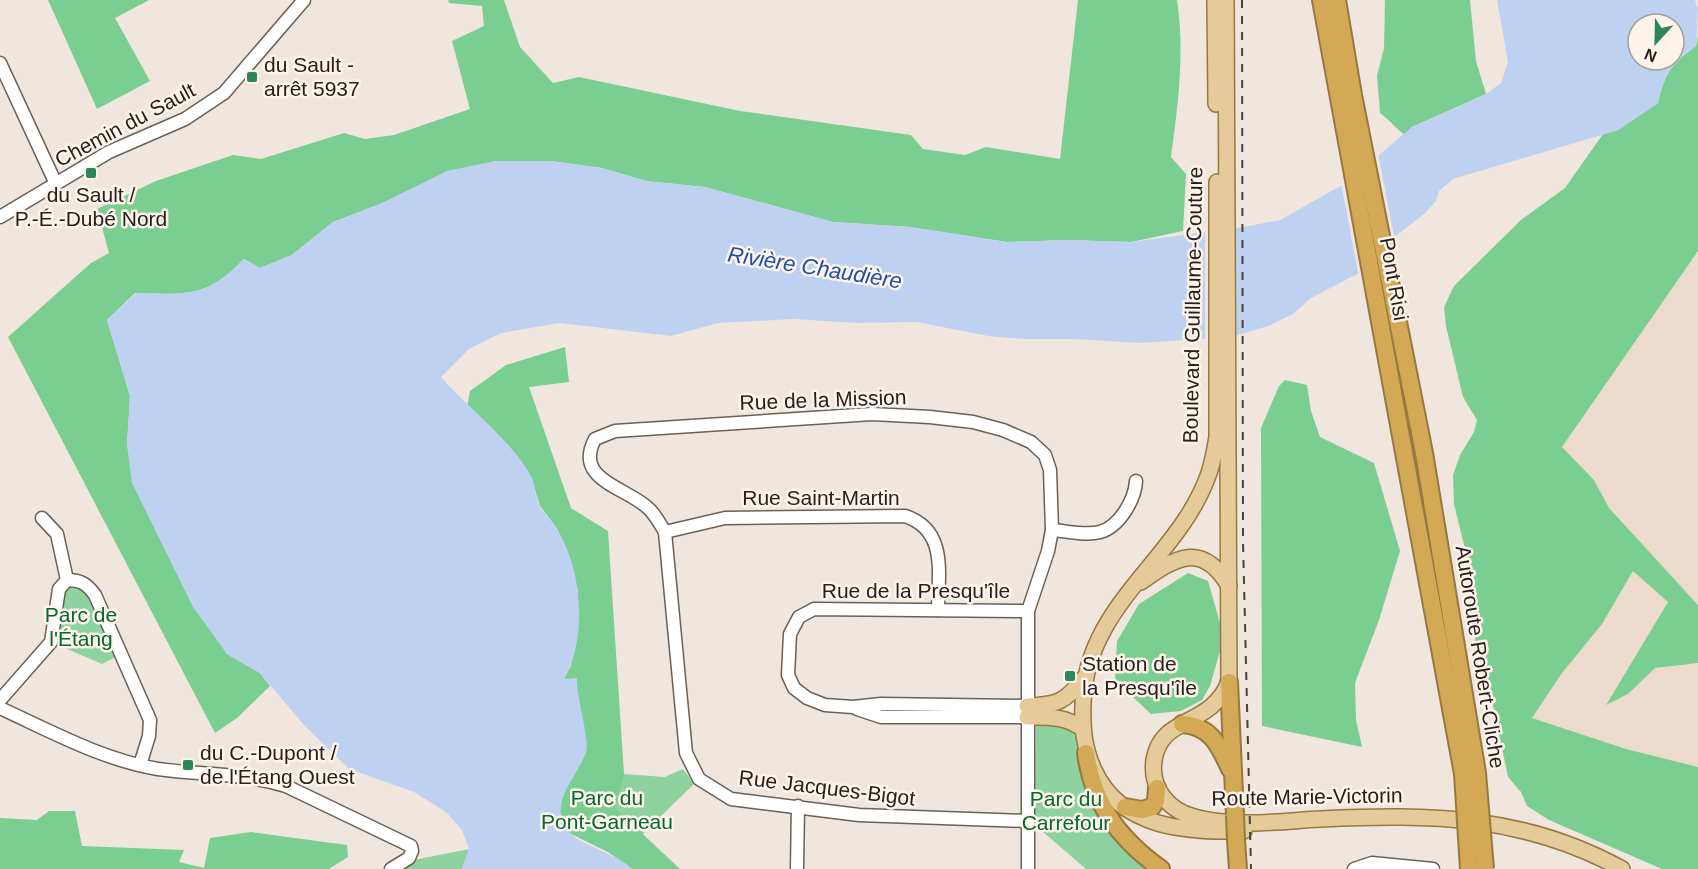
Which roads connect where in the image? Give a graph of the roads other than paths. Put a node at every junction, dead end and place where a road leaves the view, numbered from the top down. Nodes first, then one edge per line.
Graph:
1 (304, 0) edge
2 (1215, 0) edge
3 (1226, 0) edge
4 (1321, 0) edge
5 (1337, 0) edge
6 (0, 63) edge
7 (1346, 97) junction
8 (1222, 155) junction
9 (56, 184) junction
10 (0, 217) edge
11 (1223, 437) junction
12 (1424, 453) joint
13 (1406, 466) joint
14 (1136, 481) dead end
15 (42, 518) dead end
16 (1053, 530) junction
17 (665, 532) junction
18 (67, 580) junction
19 (1230, 588) junction
20 (1129, 591) junction
21 (938, 610) junction
22 (1028, 611) junction
23 (1084, 678) junction
24 (1229, 682) junction
25 (0, 700) edge
26 (0, 708) edge
27 (1027, 712) junction
28 (1182, 724) junction
29 (1083, 729) junction
30 (1086, 753) junction
31 (140, 765) junction
32 (1470, 774) junction
33 (1233, 776) junction
34 (1157, 788) junction
35 (798, 806) junction
36 (1125, 807) junction
37 (1027, 821) junction
38 (1502, 827) junction
39 (391, 869) edge
40 (797, 869) edge
41 (1028, 869) edge
42 (1161, 869) edge
43 (1238, 869) edge
44 (1354, 869) edge
45 (1433, 869) edge
46 (1469, 869) edge
47 (1485, 869) edge
48 (1622, 869) edge

1 - 9 street, Chemin du Sault
2 - 8 main road, Boulevard Guillaume-Couture
3 - 8 main road, Boulevard Guillaume-Couture
4 - 7 highway
5 - 7 highway
6 - 9 street
7 - 12 highway, Pont Risi
7 - 13 highway, Pont Risi
8 - 11 main road, Boulevard Guillaume-Couture
9 - 10 street, Chemin du Sault
11 - 19 main road, Boulevard Guillaume-Couture
11 - 20 main road, Boulevard Guillaume-Couture
12 - 32 highway, Autoroute Robert-Cliche
13 - 32 highway, Autoroute Robert-Cliche
14 - 16 street
15 - 18 street
16 - 17 street, Rue de la Mission
16 - 22 street, Rue de la Mission
17 - 21 street, Rue Saint-Martin
17 - 35 street, Rue Jacques-Bigot
18 - 25 street
18 - 31 street
19 - 20 main road
19 - 24 main road, Boulevard Guillaume-Couture
20 - 23 main road, Boulevard Guillaume-Couture
21 - 22 street, Rue de la Presqu'île
21 - 27 street, Rue de la Presqu'île
22 - 27 street, Rue de la Mission
23 - 27 main road
23 - 29 main road, Boulevard Guillaume-Couture
24 - 28 main road
24 - 33 highway, Boulevard Guillaume-Couture
26 - 31 street
27 - 29 main road
27 - 37 street, Rue de la Mission
28 - 33 highway
28 - 34 main road
29 - 30 main road, Boulevard Guillaume-Couture
30 - 36 main road, Route Marie-Victorin
30 - 42 highway, Boulevard Guillaume-Couture
31 - 39 street
32 - 46 highway, Autoroute Robert-Cliche, bridge
32 - 47 highway, Autoroute Robert-Cliche, bridge
33 - 43 highway, Boulevard Guillaume-Couture, bridge
34 - 36 highway
34 - 38 main road, Route Marie-Victorin
35 - 37 street, Rue Jacques-Bigot
35 - 40 street
36 - 38 main road, Route Marie-Victorin
37 - 41 street, Rue de la Mission
38 - 48 main road, Route Marie-Victorin
44 - 45 street

